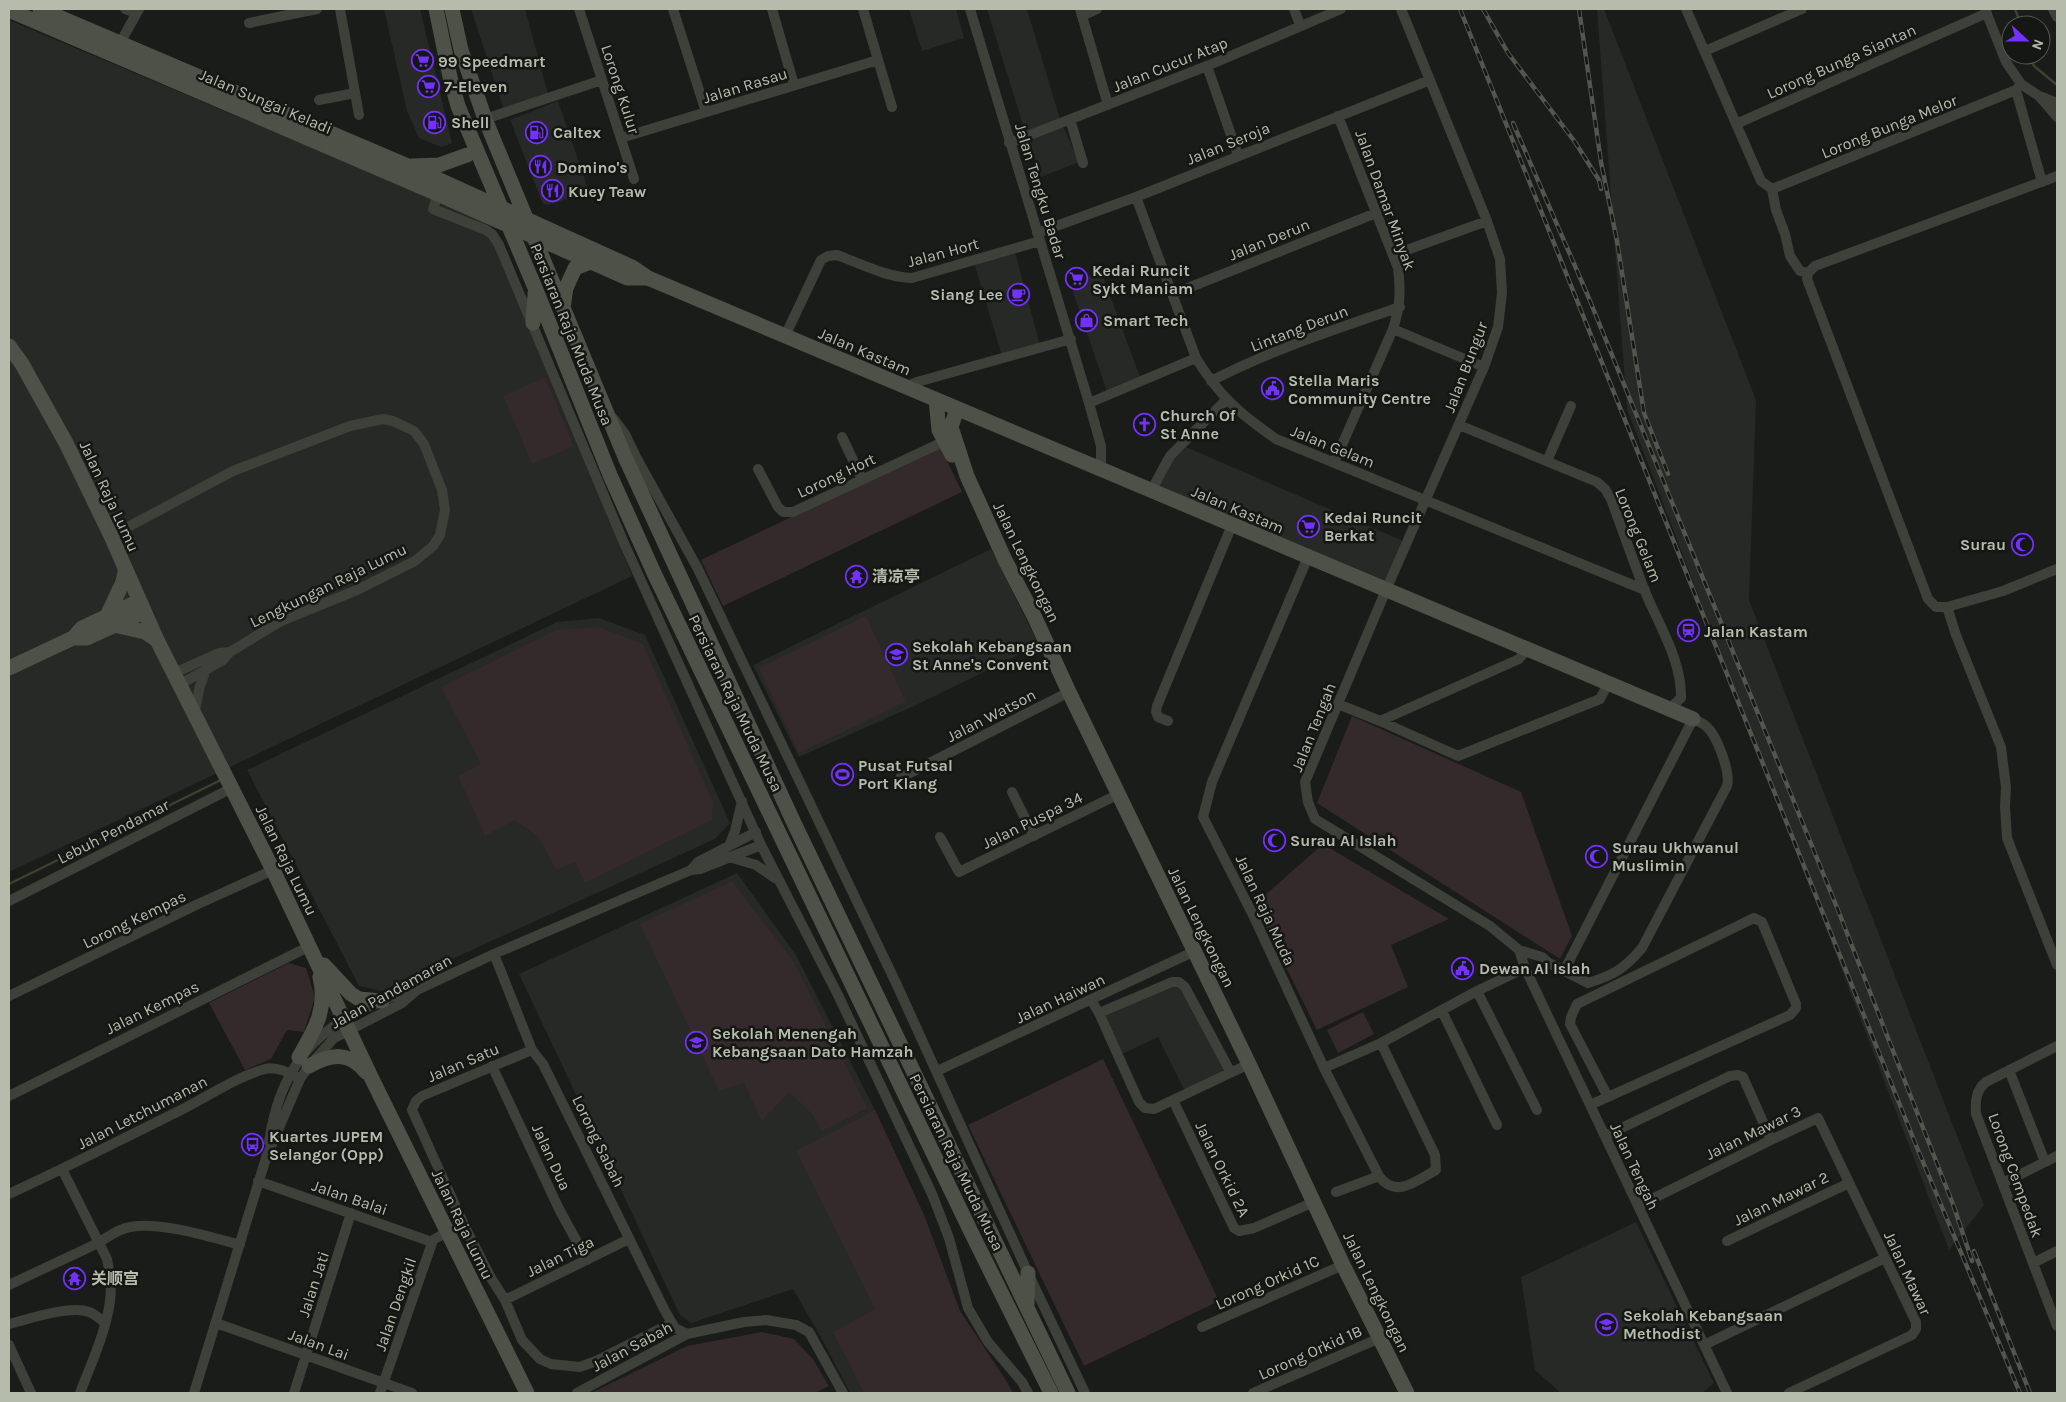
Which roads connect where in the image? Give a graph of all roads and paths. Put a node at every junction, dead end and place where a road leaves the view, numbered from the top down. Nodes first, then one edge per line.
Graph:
1 (40, 9) edge
2 (126, 9) edge
3 (317, 9) edge
4 (340, 9) edge
5 (436, 9) edge
6 (452, 9) edge
7 (579, 9) edge
8 (673, 9) edge
9 (772, 9) edge
10 (863, 9) edge
11 (970, 9) edge
12 (1097, 9) edge
13 (1294, 9) edge
14 (1340, 9) edge
15 (1401, 9) edge
16 (1686, 9) edge
17 (1802, 9) edge
18 (2053, 9) edge
19 (9, 10) edge
20 (138, 11) edge
21 (1986, 11) edge
22 (1081, 12) edge
23 (2057, 17) edge
24 (249, 23) dead end
25 (1300, 25) junction
26 (120, 43) junction
27 (1705, 51) junction
28 (878, 60) junction
29 (1207, 66) junction
30 (602, 80) junction
31 (1430, 80) junction
32 (794, 86) junction
33 (2019, 86) junction
34 (355, 93) junction
35 (2039, 96) junction
36 (318, 100) dead end
37 (2057, 103) edge
38 (1108, 105) junction
39 (892, 107) dead end
40 (706, 112) junction
41 (359, 115) dead end
42 (1338, 116) junction
43 (2057, 117) edge
44 (485, 119) junction
45 (1070, 119) junction
46 (1736, 124) junction
47 (621, 138) junction
48 (1009, 143) junction
49 (1238, 155) junction
50 (467, 156) dead end
51 (1083, 163) dead end
52 (408, 166) junction
53 (2057, 176) edge
54 (634, 179) dead end
55 (2042, 182) junction
56 (1772, 189) junction
57 (438, 194) junction
58 (1136, 196) junction
59 (501, 208) junction
60 (1376, 213) junction
61 (526, 219) junction
62 (1487, 221) junction
63 (509, 226) junction
64 (533, 237) junction
65 (1038, 237) junction
66 (1393, 255) junction
67 (590, 262) junction
68 (1808, 273) junction
69 (648, 278) junction
70 (536, 290) junction
71 (1173, 294) junction
72 (1400, 307) junction
73 (563, 309) junction
74 (533, 323) junction
75 (1393, 329) junction
76 (785, 336) junction
77 (1070, 340) junction
78 (9, 346) edge
79 (1196, 358) junction
80 (1484, 367) junction
81 (1211, 381) junction
82 (905, 387) junction
83 (936, 400) junction
84 (1226, 400) junction
85 (1089, 404) junction
86 (604, 406) junction
87 (1571, 406) dead end
88 (957, 409) junction
89 (1459, 425) junction
90 (842, 437) dead end
91 (945, 441) junction
92 (1547, 461) junction
93 (1334, 463) junction
94 (758, 469) dead end
95 (1101, 470) junction
96 (967, 476) junction
97 (862, 479) junction
98 (1151, 490) junction
99 (1426, 500) junction
100 (1232, 525) junction
101 (111, 536) junction
102 (1308, 557) junction
103 (2057, 569) edge
104 (125, 572) junction
105 (1386, 590) junction
106 (1645, 590) junction
107 (142, 606) junction
108 (1947, 607) junction
109 (110, 620) junction
110 (157, 640) junction
111 (1527, 649) junction
112 (230, 652) junction
113 (9, 668) edge
114 (206, 669) junction
115 (176, 679) junction
116 (1608, 684) junction
117 (1069, 692) junction
118 (1338, 704) junction
119 (1669, 709) junction
120 (194, 715) junction
121 (1693, 719) junction
122 (1380, 720) junction
123 (1168, 721) dead end
124 (900, 778) dead end
125 (232, 788) junction
126 (1012, 792) dead end
127 (1119, 794) junction
128 (742, 801) junction
129 (756, 832) junction
130 (1034, 836) junction
131 (940, 837) dead end
132 (761, 844) junction
133 (729, 846) junction
134 (729, 857) junction
135 (273, 870) junction
136 (691, 870) junction
137 (778, 880) junction
138 (9, 901) edge
139 (1519, 950) junction
140 (313, 952) junction
141 (1195, 952) junction
142 (494, 954) junction
143 (2057, 965) edge
144 (1525, 968) junction
145 (1564, 970) junction
146 (417, 990) junction
147 (1477, 991) junction
148 (9, 996) edge
149 (1092, 1000) junction
150 (382, 1001) junction
151 (1442, 1011) junction
152 (1100, 1013) junction
153 (346, 1024) junction
154 (1381, 1044) junction
155 (2057, 1046) edge
156 (532, 1050) junction
157 (304, 1061) junction
158 (1249, 1064) junction
159 (492, 1066) junction
160 (1324, 1068) junction
161 (2009, 1070) junction
162 (1230, 1071) junction
163 (937, 1072) junction
164 (296, 1076) junction
165 (372, 1079) junction
166 (9, 1096) edge
167 (1608, 1097) junction
168 (1173, 1100) junction
169 (1590, 1105) junction
170 (1537, 1110) dead end
171 (1497, 1125) dead end
172 (1605, 1136) junction
173 (1771, 1140) junction
174 (2057, 1156) edge
175 (2046, 1162) junction
176 (62, 1169) junction
177 (1379, 1176) junction
178 (258, 1181) junction
179 (1849, 1182) junction
180 (2002, 1183) junction
181 (1336, 1192) dead end
182 (9, 1194) edge
183 (1314, 1202) junction
184 (1638, 1206) junction
185 (351, 1213) junction
186 (447, 1232) junction
187 (630, 1239) junction
188 (1727, 1241) dead end
189 (432, 1242) junction
190 (98, 1243) junction
191 (240, 1246) junction
192 (2057, 1251) edge
193 (1885, 1258) junction
194 (587, 1260) junction
195 (2033, 1263) junction
196 (1343, 1265) junction
197 (1028, 1273) junction
198 (9, 1285) edge
199 (505, 1300) junction
200 (1027, 1309) junction
201 (105, 1323) junction
202 (216, 1323) junction
203 (672, 1323) junction
204 (9, 1324) edge
205 (2057, 1326) edge
206 (1202, 1327) dead end
207 (687, 1334) junction
208 (1380, 1338) junction
209 (1704, 1345) junction
210 (9, 1346) edge
211 (306, 1356) junction
212 (603, 1358) junction
213 (610, 1374) junction
214 (383, 1383) junction
215 (31, 1393) edge
216 (80, 1393) edge
217 (194, 1393) edge
218 (294, 1393) edge
219 (380, 1393) edge
220 (412, 1393) edge
221 (527, 1393) edge
222 (577, 1393) edge
223 (844, 1393) edge
224 (1028, 1393) edge
225 (1051, 1393) edge
226 (1068, 1393) edge
227 (1085, 1393) edge
228 (1253, 1393) edge
229 (1406, 1393) edge
230 (1727, 1393) edge
231 (1789, 1393) edge

1 - 26 street, Jalan Sungai Keladi
2 - 20 street
3 - 24 street
4 - 34 street
5 - 59 street, Persiaran Raja Muda Musa
6 - 44 street, Persiaran Raja Muda Musa
7 - 30 street, Lorong Kulur
8 - 40 street
9 - 32 street
10 - 28 street
11 - 48 street, Jalan Tengku Badar
12 - 22 street
13 - 25 street
14 - 25 street, Jalan Cucur Atap
15 - 31 street, Jalan Bungur
16 - 27 street
17 - 27 street
18 - 23 street
19 - 57 street, Jalan Sungai Keladi
20 - 26 street
21 - 33 street
21 - 46 street, Lorong Bunga Siantan
22 - 38 street
25 - 29 street, Jalan Cucur Atap
26 - 52 street, Jalan Sungai Keladi
27 - 46 street
28 - 32 street, Jalan Rasau
28 - 39 street
29 - 38 street, Jalan Cucur Atap
29 - 49 street
30 - 44 street
30 - 47 street, Lorong Kulur
31 - 42 street, Jalan Seroja
31 - 62 street, Jalan Bungur
32 - 40 street, Jalan Rasau
33 - 35 street
33 - 55 street
33 - 56 street, Lorong Bunga Melor
34 - 36 street
34 - 41 street
35 - 37 street
35 - 43 street
38 - 45 street, Jalan Cucur Atap
40 - 47 street, Jalan Rasau
42 - 49 street, Jalan Seroja
42 - 60 street, Jalan Damar Minyak
44 - 61 street, Persiaran Raja Muda Musa
45 - 48 street, Jalan Cucur Atap
45 - 51 street
46 - 56 street
47 - 54 street, Lorong Kulur
48 - 65 street, Jalan Tengku Badar
49 - 58 street, Jalan Seroja
50 - 52 street
52 - 59 street, Jalan Sungai Keladi
53 - 55 street
55 - 68 street
56 - 68 street
57 - 63 street, Jalan Sungai Keladi
57 - 74 street
58 - 65 street, Jalan Seroja
58 - 71 street, Jalan Gelam
59 - 61 street, Jalan Sungai Keladi
59 - 63 street, Persiaran Raja Muda Musa
60 - 66 street, Jalan Damar Minyak
60 - 71 street, Jalan Derun
61 - 64 street, Persiaran Raja Muda Musa
61 - 69 street, Jalan Kastam
62 - 66 street
62 - 80 street, Jalan Bungur
63 - 64 street, Jalan Kastam
63 - 70 street, Persiaran Raja Muda Musa
64 - 67 street, Jalan Kastam
64 - 73 street, Persiaran Raja Muda Musa
65 - 76 street, Jalan Hort
65 - 77 street, Jalan Tengku Badar
66 - 72 street, Jalan Damar Minyak
67 - 69 street, Jalan Kastam
67 - 73 street
68 - 108 street
69 - 76 street, Jalan Kastam
70 - 74 street
70 - 225 street, Persiaran Raja Muda Musa
71 - 79 street, Jalan Gelam
72 - 75 street, Jalan Damar Minyak
72 - 81 street, Lintang Derun
73 - 86 street, Persiaran Raja Muda Musa
74 - 128 street
75 - 80 street
75 - 93 street, Jalan Damar Minyak
76 - 82 street, Jalan Kastam
77 - 82 street
77 - 85 street, Jalan Tengku Badar
78 - 101 street, Jalan Raja Lumu
79 - 81 street, Jalan Gelam
79 - 85 street
80 - 89 street, Jalan Bungur
81 - 84 street, Jalan Gelam
82 - 83 street, Jalan Kastam
83 - 88 street, Jalan Kastam
83 - 91 street, Jalan Lengkongan
84 - 93 street, Jalan Gelam
84 - 98 street
85 - 95 street, Jalan Tengku Badar
86 - 163 street
86 - 200 street, Persiaran Raja Muda Musa
87 - 92 street
88 - 95 street, Jalan Kastam
88 - 96 street, Jalan Lengkongan
89 - 92 street, Lorong Gelam
89 - 99 street, Jalan Bungur
90 - 97 street
91 - 96 street, Jalan Lengkongan
91 - 97 street, Lorong Hort
92 - 106 street, Lorong Gelam
93 - 99 street, Jalan Gelam
94 - 97 street, Lorong Hort
95 - 98 street, Jalan Kastam
96 - 117 street, Jalan Lengkongan
98 - 100 street, Jalan Kastam
99 - 105 street, Jalan Bungur
99 - 106 street, Jalan Gelam
100 - 102 street, Jalan Kastam
100 - 123 street
101 - 104 street, Jalan Raja Lumu
101 - 112 street, Lengkungan Raja Lumu
102 - 105 street, Jalan Kastam
102 - 160 street, Jalan Raja Muda
103 - 108 street
104 - 107 street, Jalan Raja Lumu
104 - 109 street
105 - 111 street, Jalan Kastam
105 - 118 street, Jalan Tengah
106 - 119 street, Lorong Gelam
107 - 109 street
107 - 110 street, Jalan Raja Lumu
108 - 143 street
109 - 110 street
109 - 113 street
110 - 115 street, Jalan Raja Lumu
111 - 116 street, Jalan Kastam
111 - 122 street
112 - 114 street, Lengkungan Raja Lumu
112 - 115 street, Lengkungan Raja Lumu
114 - 115 street, Lengkungan Raja Lumu
114 - 120 street
115 - 120 street, Jalan Raja Lumu
116 - 119 street, Jalan Kastam
116 - 122 street
117 - 124 street, Jalan Watson
117 - 127 street, Jalan Lengkongan
118 - 122 street
118 - 139 street, Jalan Tengah
119 - 121 street, Jalan Kastam
120 - 125 street, Jalan Raja Lumu
121 - 145 street
121 - 145 street, Jalan Tengah
125 - 135 street, Jalan Raja Lumu
125 - 138 street, Lebuh Pendamar
126 - 130 street
127 - 130 street, Jalan Puspa 34
127 - 141 street, Jalan Lengkongan
128 - 129 street
128 - 133 street
129 - 132 street
129 - 133 street
130 - 131 street, Jalan Puspa 34
132 - 134 street, Jalan Pandamaran
132 - 137 street
133 - 136 street
134 - 136 street, Jalan Pandamaran
134 - 137 street
135 - 140 street, Jalan Raja Lumu
135 - 148 street, Lorong Kempas
136 - 142 street, Jalan Pandamaran
137 - 224 street
139 - 144 street, Jalan Tengah
139 - 145 street, Jalan Tengah
140 - 150 street
140 - 153 street, Jalan Raja Lumu
140 - 157 street
140 - 166 street, Jalan Kempas
141 - 149 street, Jalan Haiwan
141 - 158 street, Jalan Lengkongan
142 - 146 street, Jalan Pandamaran
142 - 156 street, Lorong Sabah
144 - 147 street
144 - 169 street, Jalan Tengah
146 - 150 street
146 - 153 street, Jalan Pandamaran
147 - 151 street
147 - 170 street
149 - 152 street
149 - 163 street, Jalan Haiwan
150 - 153 street
151 - 154 street
151 - 171 street
152 - 162 street
152 - 168 street
153 - 157 street
153 - 165 street, Jalan Raja Lumu
154 - 160 street
154 - 177 street
155 - 161 street, Lorong Cempedak
156 - 159 street, Jalan Satu
156 - 187 street, Lorong Sabah
157 - 164 street
157 - 165 street
158 - 162 street
158 - 183 street, Jalan Lengkongan
159 - 194 street, Jalan Dua
159 - 199 street, Jalan Satu
160 - 177 street, Jalan Raja Muda
161 - 175 street
161 - 180 street, Lorong Cempedak
162 - 168 street
163 - 197 street
164 - 176 street, Jalan Letchumanan
164 - 178 street
165 - 186 street, Jalan Raja Lumu
167 - 167 street
167 - 169 street
168 - 183 street, Jalan Orkid 2A
169 - 172 street, Jalan Tengah
172 - 173 street
172 - 184 street, Jalan Tengah
173 - 179 street, Jalan Mawar 3
173 - 184 street, Jalan Mawar 3
174 - 175 street
175 - 180 street
176 - 182 street, Jalan Letchumanan
176 - 190 street
177 - 181 street
178 - 185 street, Jalan Balai
178 - 191 street
179 - 188 street, Jalan Mawar 2
179 - 193 street, Jalan Mawar
180 - 195 street, Lorong Cempedak
183 - 196 street, Jalan Lengkongan
184 - 209 street, Jalan Tengah
185 - 189 street, Jalan Balai
185 - 211 street, Jalan Jati
186 - 189 street, Jalan Dengkil
186 - 221 street, Jalan Raja Lumu
187 - 194 street, Jalan Tiga
187 - 203 street, Lorong Sabah
189 - 214 street, Jalan Dengkil
190 - 191 street
190 - 198 street
190 - 201 street
191 - 202 street
192 - 195 street
193 - 209 street
193 - 231 street, Jalan Mawar
194 - 199 street, Jalan Tiga
195 - 205 street, Lorong Cempedak
196 - 206 street, Lorong Orkid 1C
196 - 208 street, Jalan Lengkongan
197 - 200 street
197 - 227 street
199 - 212 street
200 - 226 street, Persiaran Raja Muda Musa
201 - 204 street
201 - 216 street
202 - 211 street, Jalan Lai
202 - 217 street
203 - 207 street, Lorong Sabah
203 - 212 street
207 - 213 street, Jalan Sabah
207 - 223 street, Jalan Sabah
208 - 228 street, Lorong Orkid 1B
208 - 229 street, Jalan Lengkongan
209 - 230 street, Jalan Tengah
210 - 215 street
211 - 214 street, Jalan Lai
211 - 218 street, Jalan Jati
212 - 213 street
213 - 222 street, Jalan Sabah
214 - 219 street, Jalan Dengkil
214 - 220 street, Jalan Lai

